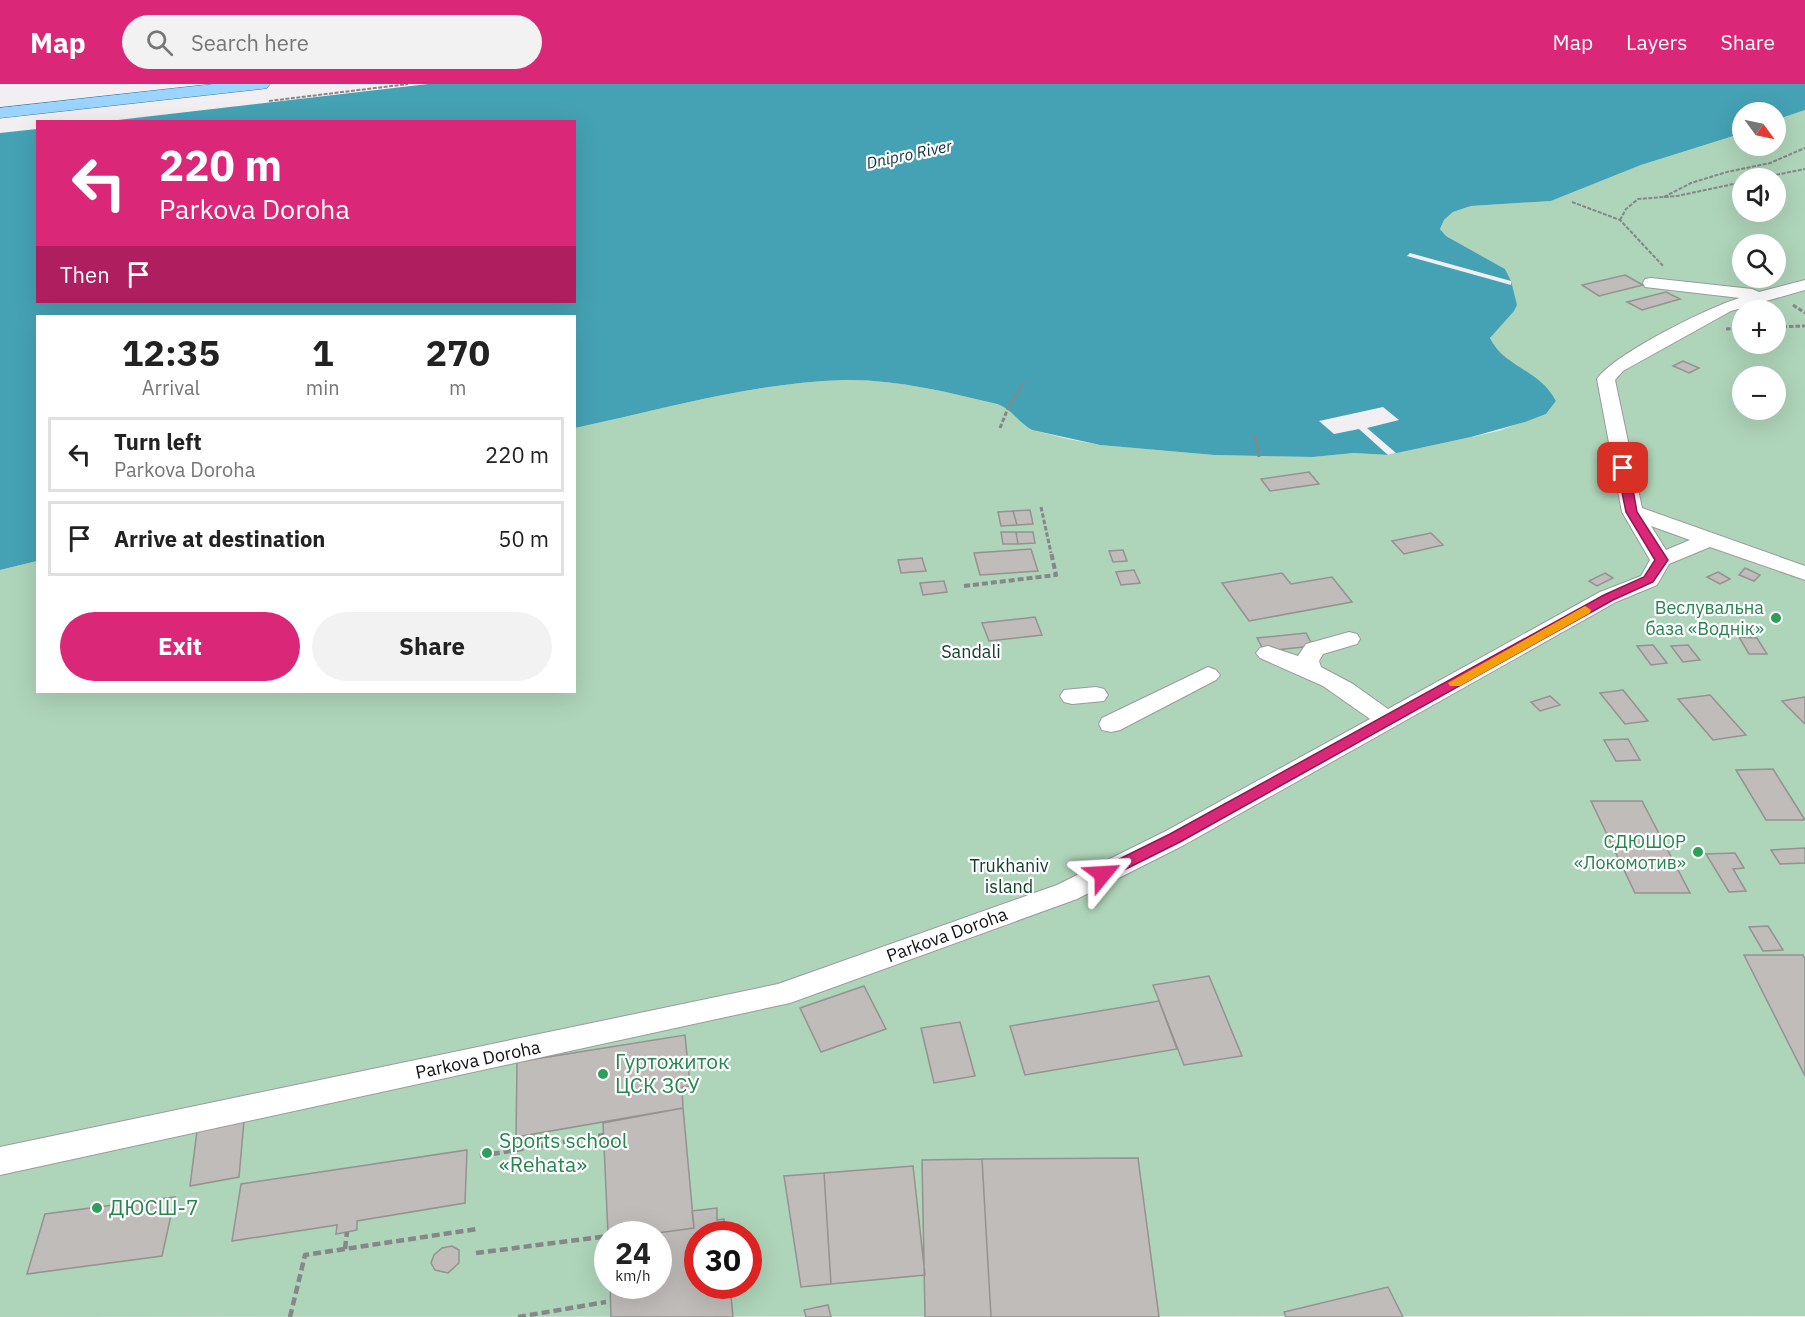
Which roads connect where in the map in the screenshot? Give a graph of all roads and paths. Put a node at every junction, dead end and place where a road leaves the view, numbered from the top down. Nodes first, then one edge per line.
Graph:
1 (189, 84) edge
2 (261, 84) edge
3 (0, 105) edge
4 (0, 113) edge
5 (1805, 148) edge
6 (1805, 169) edge
7 (1786, 173) edge
8 (1732, 184) edge
9 (1664, 197) junction
10 (1572, 202) dead end
11 (1620, 220) junction
12 (1651, 283) dead end
13 (1805, 285) edge
14 (1691, 286) junction
15 (1763, 295) junction
16 (1805, 326) edge
17 (1786, 327) edge
18 (1024, 381) dead end
19 (1000, 428) dead end
20 (1255, 436) dead end
21 (1259, 457) dead end
22 (1041, 507) dead end
23 (1632, 512) junction
24 (1710, 540) junction
25 (1661, 560) junction
26 (1805, 573) edge
27 (964, 586) dead end
28 (1349, 639) dead end
29 (1268, 653) dead end
30 (1311, 670) junction
31 (1208, 675) dead end
32 (1096, 695) dead end
33 (1072, 696) dead end
34 (1387, 721) junction
35 (1111, 724) dead end
36 (604, 1135) dead end
37 (480, 1156) dead end
38 (0, 1161) edge
39 (477, 1229) dead end
40 (347, 1232) dead end
41 (594, 1238) edge
42 (345, 1248) junction
43 (476, 1253) dead end
44 (606, 1302) dead end
45 (290, 1317) edge
46 (518, 1317) edge

1 - 3 main road
2 - 4 main road
5 - 9 path
6 - 7 path
8 - 9 path
9 - 11 path
10 - 11 path
11 - 14 path
12 - 14 street
13 - 15 street
14 - 15 street
15 - 23 street
16 - 17 path
18 - 19 path
20 - 21 path
22 - 27 path
23 - 24 street
23 - 25 street
24 - 25 street
24 - 26 street
25 - 34 street, Parkova Doroha
28 - 30 street
29 - 30 street
30 - 34 street
31 - 35 street
32 - 33 street
34 - 38 street, Parkova Doroha
36 - 37 path
39 - 42 path
40 - 42 path
41 - 43 path
42 - 45 path
44 - 46 path

